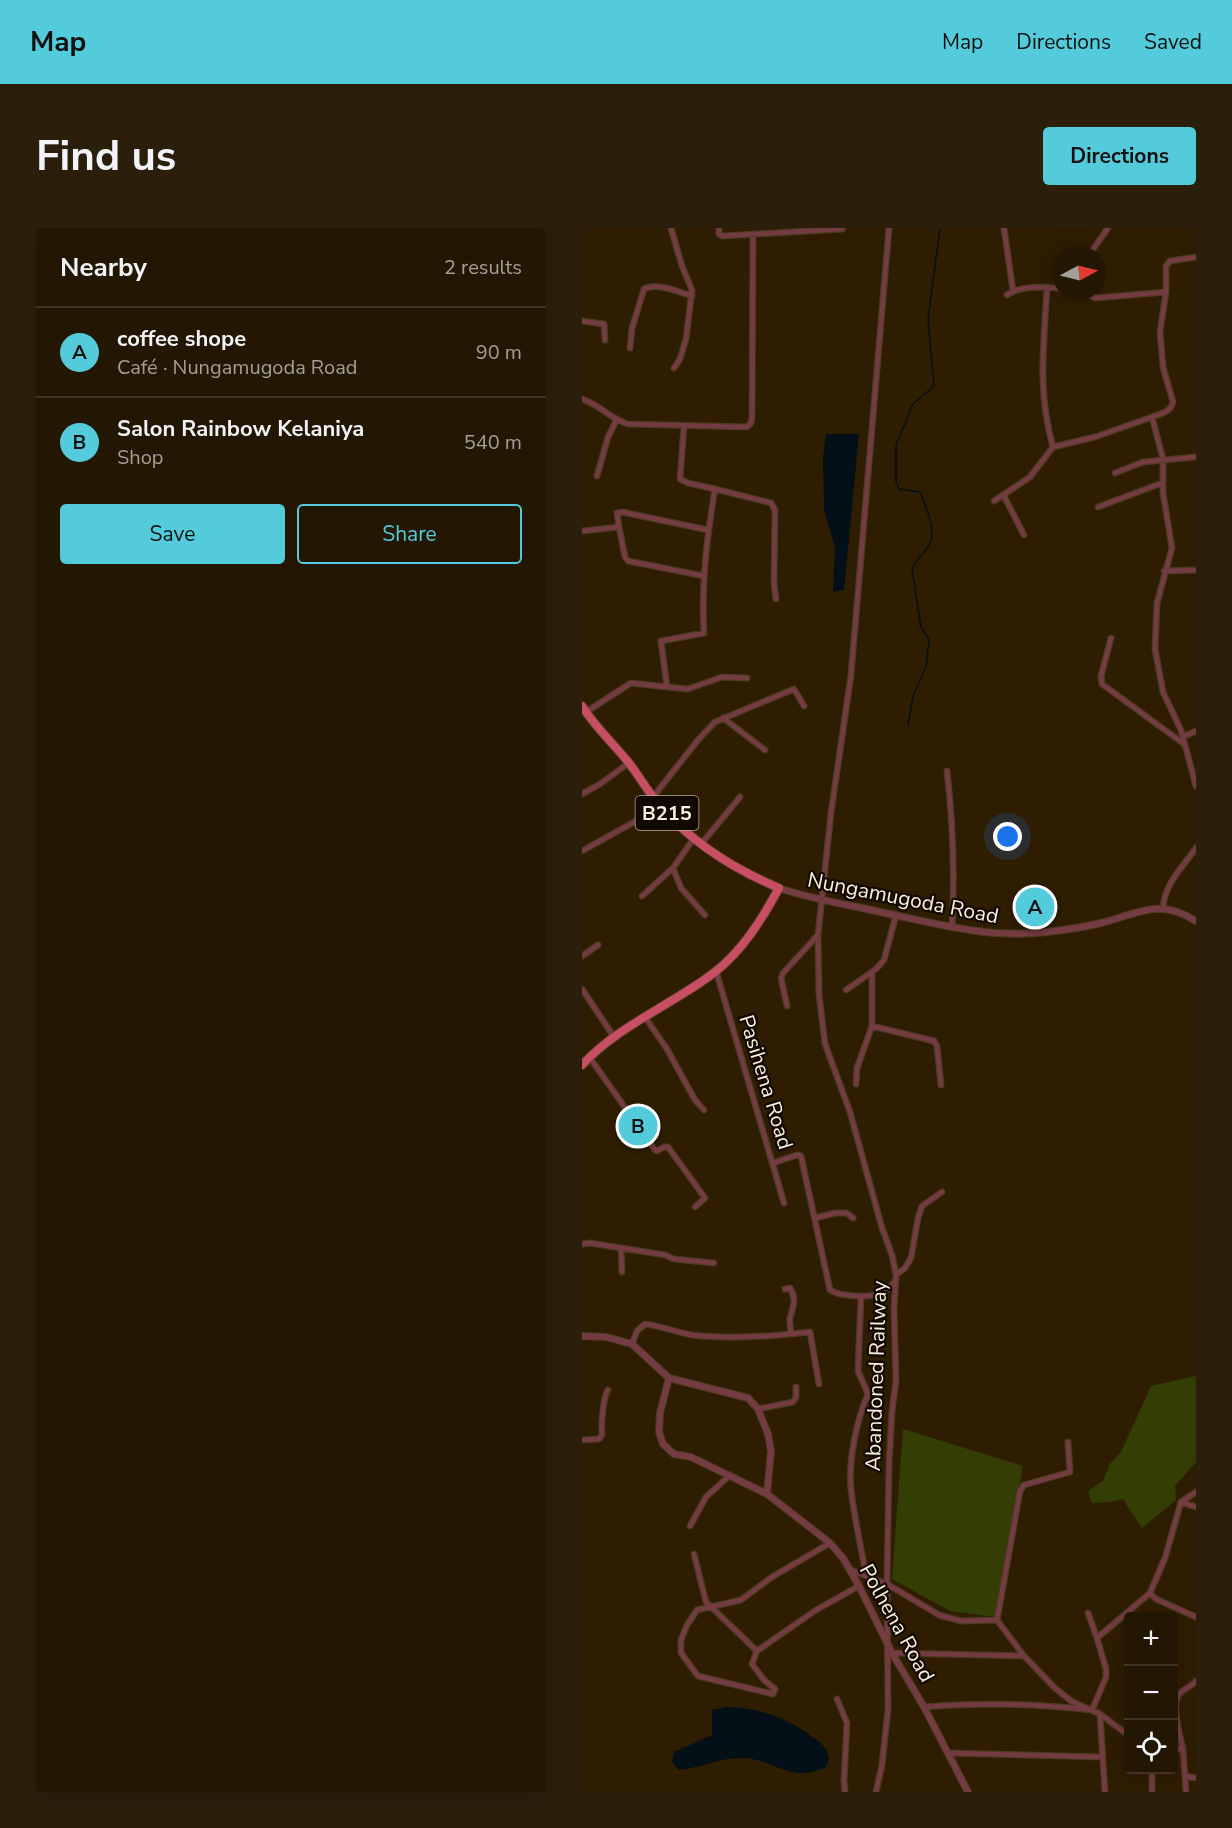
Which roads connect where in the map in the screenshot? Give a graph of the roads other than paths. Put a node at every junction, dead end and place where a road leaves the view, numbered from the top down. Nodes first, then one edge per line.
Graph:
1 (671, 228) edge
2 (719, 228) edge
3 (889, 228) edge
4 (1004, 228) edge
5 (1108, 228) edge
6 (842, 229) edge
7 (753, 234) junction
8 (1095, 246) edge
9 (1196, 257) edge
10 (1047, 287) junction
11 (1052, 287) edge
12 (1012, 291) junction
13 (1166, 292) junction
14 (1007, 295) dead end
15 (692, 296) junction
16 (1106, 297) edge
17 (582, 321) edge
18 (605, 340) dead end
19 (630, 348) dead end
20 (674, 368) dead end
21 (582, 399) edge
22 (1152, 417) junction
23 (616, 421) junction
24 (684, 426) junction
25 (1053, 447) junction
26 (1196, 457) edge
27 (1163, 459) junction
28 (1115, 473) dead end
29 (597, 476) dead end
30 (1162, 483) junction
31 (714, 489) junction
32 (1004, 496) junction
33 (994, 501) dead end
34 (1098, 507) dead end
35 (618, 527) junction
36 (708, 530) junction
37 (582, 531) edge
38 (1024, 535) dead end
39 (1196, 570) edge
40 (1164, 571) junction
41 (704, 576) junction
42 (776, 599) dead end
43 (1111, 638) dead end
44 (747, 678) dead end
45 (667, 687) junction
46 (804, 706) dead end
47 (584, 709) edge
48 (723, 718) junction
49 (1196, 731) edge
50 (1183, 737) junction
51 (1184, 744) junction
52 (765, 750) dead end
53 (629, 763) junction
54 (947, 771) dead end
55 (1196, 786) edge
56 (582, 794) edge
57 (653, 796) junction
58 (740, 797) dead end
59 (661, 807) junction
60 (695, 837) junction
61 (702, 843) junction
62 (1196, 848) edge
63 (582, 850) edge
64 (673, 868) junction
65 (779, 888) junction
66 (642, 896) dead end
67 (823, 900) junction
68 (1163, 909) junction
69 (705, 915) dead end
70 (896, 915) junction
71 (1196, 921) edge
72 (951, 927) junction
73 (818, 935) junction
74 (598, 945) dead end
75 (582, 956) edge
76 (716, 971) junction
77 (872, 972) junction
78 (582, 989) edge
79 (846, 990) dead end
80 (787, 1006) dead end
81 (645, 1017) junction
82 (872, 1026) junction
83 (614, 1037) junction
84 (589, 1057) junction
85 (582, 1065) edge
86 (856, 1084) dead end
87 (941, 1085) dead end
88 (704, 1110) dead end
89 (773, 1163) junction
90 (942, 1192) dead end
91 (784, 1203) dead end
92 (695, 1207) dead end
93 (815, 1218) junction
94 (853, 1218) dead end
95 (582, 1244) edge
96 (621, 1248) junction
97 (714, 1263) dead end
98 (622, 1272) dead end
99 (896, 1278) junction
100 (785, 1289) dead end
101 (861, 1297) junction
102 (791, 1334) junction
103 (582, 1336) edge
104 (632, 1344) junction
105 (669, 1378) junction
106 (819, 1383) dead end
107 (796, 1387) dead end
108 (608, 1390) dead end
109 (758, 1409) junction
110 (582, 1440) edge
111 (1068, 1442) dead end
112 (730, 1475) junction
113 (1196, 1492) edge
114 (767, 1494) junction
115 (1181, 1502) junction
116 (1196, 1507) edge
117 (690, 1526) dead end
118 (831, 1543) junction
119 (694, 1554) dead end
120 (848, 1570) junction
121 (866, 1575) junction
122 (887, 1584) junction
123 (859, 1587) junction
124 (1150, 1593) junction
125 (712, 1608) junction
126 (1088, 1613) dead end
127 (1196, 1617) edge
128 (997, 1620) junction
129 (1097, 1638) junction
130 (886, 1642) junction
131 (757, 1651) junction
132 (892, 1653) junction
133 (1024, 1656) junction
134 (1196, 1681) edge
135 (837, 1699) dead end
136 (924, 1707) junction
137 (1092, 1710) junction
138 (1100, 1714) junction
139 (1124, 1732) edge
140 (1178, 1749) edge
141 (1183, 1749) junction
142 (949, 1753) junction
143 (1103, 1757) junction
144 (1152, 1774) edge
145 (1186, 1776) junction
146 (1196, 1778) edge
147 (845, 1792) edge
148 (876, 1792) edge
149 (968, 1792) edge
150 (1105, 1792) edge
151 (1152, 1792) edge
152 (1186, 1792) edge

1 - 15 street
2 - 7 street
3 - 67 street, Abandoned Railway
4 - 12 street
5 - 8 street
6 - 7 street
7 - 24 street
9 - 13 street
10 - 11 street
10 - 12 street
10 - 25 street
12 - 14 street
13 - 16 street
13 - 22 street
15 - 19 street
15 - 20 street
17 - 18 street
21 - 23 street
22 - 25 street
22 - 27 street
23 - 24 street
23 - 29 street
24 - 31 street
25 - 32 street
26 - 27 street
27 - 28 street
27 - 30 street
30 - 34 street
30 - 40 street
31 - 36 street
31 - 42 street
32 - 33 street
32 - 38 street
35 - 36 street
35 - 37 street
35 - 41 street
36 - 41 street
39 - 40 street
40 - 50 street
41 - 45 street
43 - 51 street
44 - 45 street
45 - 47 street
46 - 48 street
47 - 53 main road, B215
48 - 52 street
48 - 57 street
49 - 50 street
50 - 51 street
51 - 55 street
53 - 56 street
53 - 57 main road, B215
54 - 72 street
57 - 59 main road, B215
58 - 61 street
59 - 60 main road, B215
59 - 63 street
60 - 61 main road, B215
60 - 64 street
61 - 65 main road, B215
62 - 68 street
64 - 66 street
64 - 69 street
65 - 67 street, Nungamugoda Road
65 - 76 main road
67 - 70 street, Nungamugoda Road
67 - 73 street, Abandoned Railway
68 - 71 street, Nungamugoda Road
68 - 72 street, Nungamugoda Road
70 - 72 street, Nungamugoda Road
70 - 77 street
73 - 80 street
73 - 99 street, Abandoned Railway
74 - 75 street
76 - 81 main road
76 - 89 street, Pasihena Road
77 - 79 street
77 - 82 street
78 - 83 street
81 - 83 main road
81 - 88 street
82 - 86 street
82 - 87 street
83 - 84 main road
84 - 85 main road
84 - 92 street
89 - 91 street, Pasihena Road
89 - 93 street
90 - 99 street
93 - 94 street
93 - 101 street
95 - 96 street
96 - 97 street
96 - 98 street
99 - 101 street
99 - 122 street, Abandoned Railway
100 - 102 street
101 - 121 street
102 - 104 street
102 - 106 street
103 - 104 street
104 - 105 street
105 - 109 street
105 - 112 street, Polhena Road
107 - 109 street
108 - 110 street
109 - 114 street
111 - 128 street
112 - 114 street, Polhena Road
112 - 117 street
113 - 115 street
114 - 118 street, Polhena Road
115 - 116 street
115 - 124 street
118 - 120 street, Polhena Road
118 - 125 street
119 - 125 street
120 - 121 street
120 - 123 street, Polhena Road
121 - 122 street
122 - 128 street
122 - 130 street, Abandoned Railway
123 - 130 street, Polhena Road
123 - 131 street
124 - 127 street
124 - 129 street
125 - 131 street
125 - 131 street
126 - 129 street
128 - 133 street
129 - 137 street
130 - 132 street, Polhena Road
130 - 148 street, Abandoned Railway
132 - 133 street
132 - 136 street, Polhena Road
133 - 137 street
134 - 141 street
135 - 147 street
136 - 137 street
136 - 142 street, Polhena Road
137 - 138 street
138 - 139 street
138 - 143 street
140 - 141 street
141 - 145 street
142 - 143 street
142 - 149 street, Polhena Road
143 - 150 street
144 - 151 street
145 - 146 street
145 - 152 street

